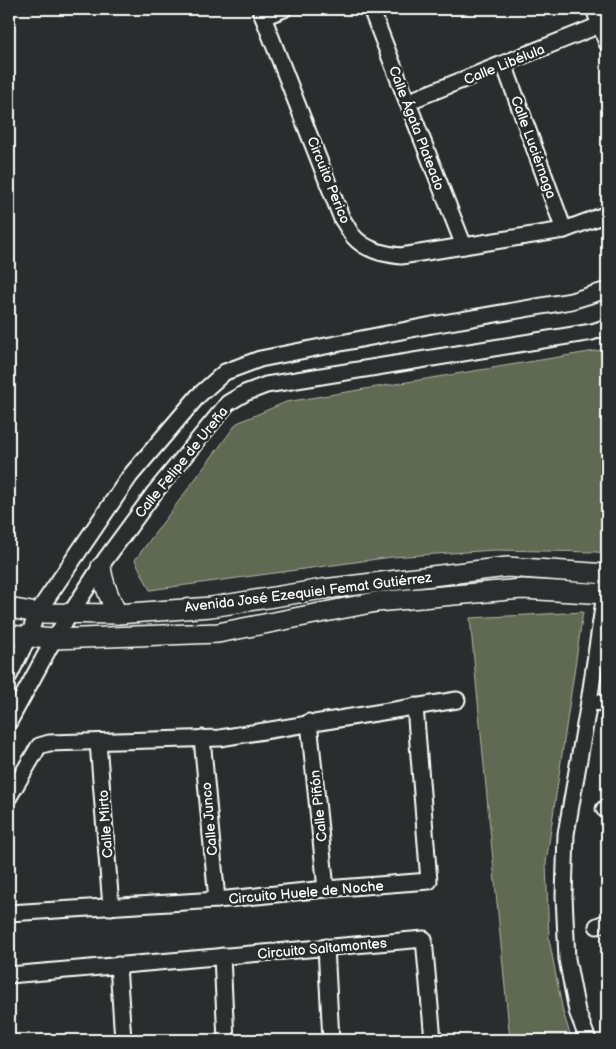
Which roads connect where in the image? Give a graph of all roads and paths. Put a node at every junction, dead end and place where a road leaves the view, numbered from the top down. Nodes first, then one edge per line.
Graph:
1 (284, 9) edge
2 (371, 9) edge
3 (594, 9) edge
4 (262, 13) edge
5 (600, 25) junction
6 (607, 43) edge
7 (504, 64) junction
8 (407, 102) junction
9 (607, 214) edge
10 (564, 230) junction
11 (464, 246) junction
12 (607, 290) edge
13 (607, 327) edge
14 (101, 567) junction
15 (607, 574) edge
16 (606, 594) edge
17 (9, 608) edge
18 (72, 612) junction
19 (37, 613) junction
20 (117, 614) junction
21 (9, 635) edge
22 (28, 638) junction
23 (54, 639) junction
24 (9, 676) edge
25 (457, 700) dead end
26 (589, 702) junction
27 (607, 703) edge
28 (415, 706) junction
29 (9, 722) edge
30 (309, 722) junction
31 (202, 738) junction
32 (98, 742) junction
33 (13, 781) edge
34 (9, 797) edge
35 (326, 889) junction
36 (217, 900) junction
37 (111, 907) junction
38 (9, 913) edge
39 (326, 948) junction
40 (222, 956) junction
41 (118, 965) junction
42 (9, 975) edge
43 (123, 1040) edge
44 (226, 1040) edge
45 (331, 1040) edge
46 (433, 1040) edge
47 (588, 1040) edge

1 - 4 street, Circuito Perico
2 - 8 street, Calle Ágata Plateado
3 - 5 street
4 - 11 street, Circuito Perico
5 - 6 street
5 - 7 street, Calle Libélula
7 - 8 street, Calle Libélula
7 - 10 street, Calle Luciérnaga
8 - 11 street, Calle Ágata Plateado
9 - 10 street, Circuito Perico
10 - 11 street, Circuito Perico
12 - 19 street, Calle Felipe de Ureña
13 - 14 street, Calle Felipe de Ureña
14 - 18 street, Calle Felipe de Ureña
14 - 20 street
15 - 16 street
15 - 20 street, Avenida José Ezequiel Femat Gutiérrez
16 - 23 street, Avenida José Ezequiel Femat Gutiérrez
16 - 26 street
17 - 19 street, Avenida José Ezequiel Femat Gutiérrez
18 - 19 street, Avenida José Ezequiel Femat Gutiérrez
18 - 20 street, Avenida José Ezequiel Femat Gutiérrez
18 - 23 street, Calle Felipe de Ureña
19 - 22 street, Calle Felipe de Ureña
21 - 22 street, Avenida José Ezequiel Femat Gutiérrez
22 - 23 street, Avenida José Ezequiel Femat Gutiérrez
22 - 24 street, Calle Felipe de Ureña
23 - 29 street, Calle Felipe de Ureña
25 - 28 street
26 - 27 street
26 - 47 street
28 - 30 street
28 - 35 street, Circuito Huele de Noche
30 - 31 street
30 - 35 street, Calle Piñón
31 - 32 street
31 - 36 street, Calle Junco
32 - 33 street
32 - 37 street, Calle Mirto
33 - 34 street
35 - 36 street, Circuito Huele de Noche
36 - 37 street, Circuito Huele de Noche
37 - 38 street, Circuito Huele de Noche
39 - 40 street, Circuito Saltamontes
39 - 45 street
39 - 46 street, Circuito Saltamontes
40 - 41 street, Circuito Saltamontes
40 - 44 street
41 - 42 street, Circuito Saltamontes
41 - 43 street

